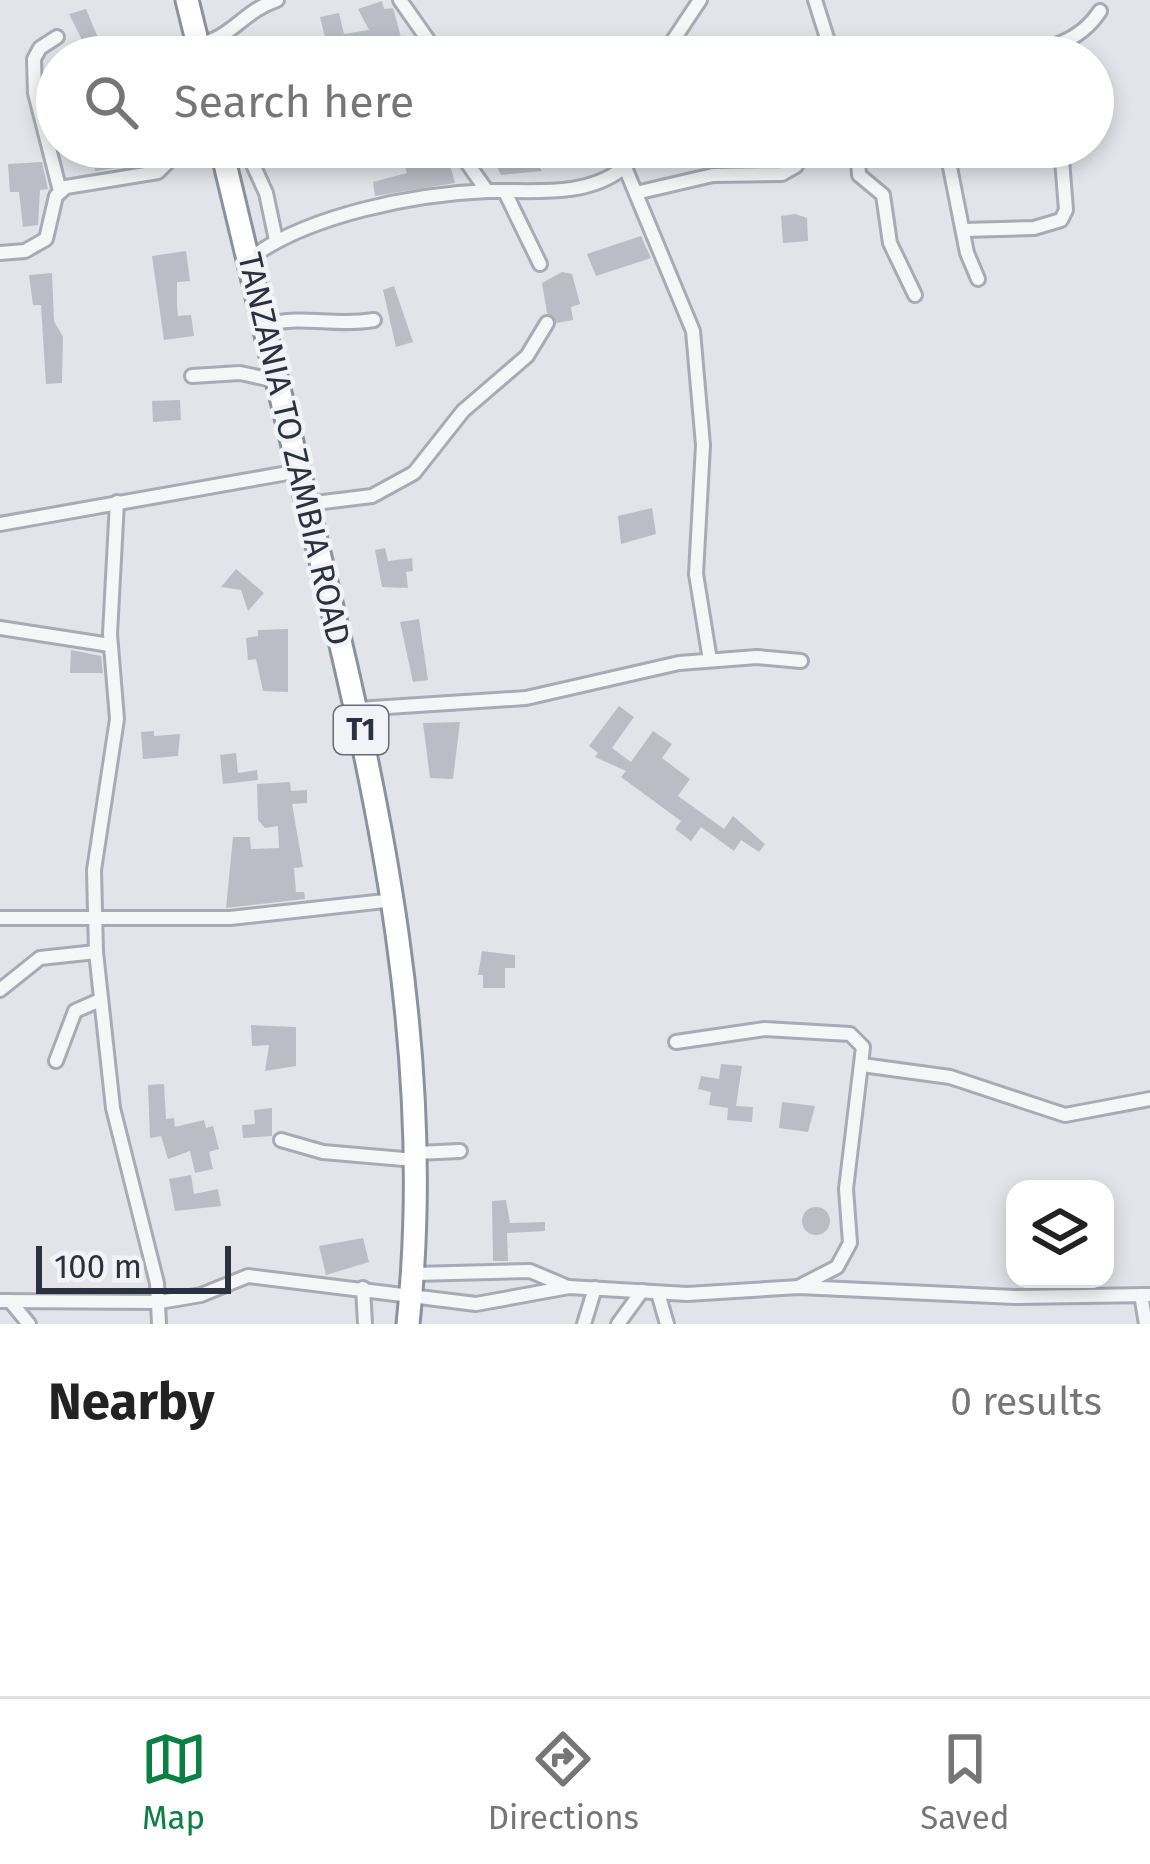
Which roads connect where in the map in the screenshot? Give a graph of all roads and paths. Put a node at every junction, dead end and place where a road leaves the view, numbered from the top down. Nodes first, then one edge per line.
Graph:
1 (187, 0) edge
2 (277, 0) edge
3 (400, 0) edge
4 (700, 0) edge
5 (815, 0) edge
6 (1100, 11) dead end
7 (201, 36) edge
8 (218, 36) edge
9 (425, 36) edge
10 (676, 36) edge
11 (826, 36) edge
12 (1078, 36) edge
13 (55, 168) edge
14 (162, 168) edge
15 (226, 168) edge
16 (255, 168) edge
17 (471, 168) edge
18 (618, 168) edge
19 (626, 168) edge
20 (792, 168) edge
21 (859, 168) edge
22 (951, 168) edge
23 (1063, 168) edge
24 (60, 191) junction
25 (487, 191) junction
26 (505, 192) junction
27 (640, 192) junction
28 (964, 230) junction
29 (276, 240) junction
30 (0, 253) edge
31 (249, 259) junction
32 (540, 264) dead end
33 (978, 279) dead end
34 (914, 295) dead end
35 (374, 320) dead end
36 (547, 322) dead end
37 (265, 325) junction
38 (192, 376) dead end
39 (278, 382) junction
40 (298, 471) junction
41 (117, 502) junction
42 (307, 505) junction
43 (0, 524) edge
44 (0, 628) edge
45 (110, 645) junction
46 (710, 660) junction
47 (801, 661) dead end
48 (357, 710) junction
49 (395, 900) junction
50 (95, 917) junction
51 (0, 918) edge
52 (96, 952) junction
53 (0, 990) edge
54 (100, 1000) junction
55 (676, 1042) dead end
56 (56, 1061) dead end
57 (862, 1065) junction
58 (1150, 1100) edge
59 (281, 1140) dead end
60 (460, 1151) dead end
61 (416, 1157) junction
62 (412, 1285) junction
63 (569, 1287) junction
64 (799, 1287) junction
65 (362, 1288) junction
66 (595, 1288) junction
67 (642, 1292) junction
68 (658, 1293) junction
69 (1146, 1295) edge
70 (5, 1301) edge
71 (160, 1302) junction
72 (29, 1324) edge
73 (159, 1324) edge
74 (365, 1324) edge
75 (408, 1324) edge
76 (584, 1324) edge
77 (618, 1324) edge
78 (667, 1324) edge
79 (1147, 1324) edge

1 - 7 highway
2 - 8 street
3 - 9 street
4 - 10 street
5 - 11 street
6 - 12 street
13 - 24 street
14 - 24 street
15 - 31 highway, TANZANIA TO ZAMBIA ROAD / T1
16 - 29 street
17 - 25 street
18 - 26 street
19 - 27 street
20 - 27 street
21 - 34 street
22 - 28 street
23 - 28 street
24 - 30 street
25 - 26 street
25 - 29 street
26 - 32 street
27 - 46 street
28 - 33 street
29 - 31 street
31 - 37 highway, TANZANIA TO ZAMBIA ROAD / T1
35 - 37 street
36 - 42 street
37 - 39 highway, TANZANIA TO ZAMBIA ROAD / T1
38 - 39 street
39 - 40 highway, TANZANIA TO ZAMBIA ROAD / T1
40 - 41 street
40 - 42 highway, TANZANIA TO ZAMBIA ROAD / T1
41 - 43 street
41 - 45 street
42 - 48 highway, TANZANIA TO ZAMBIA ROAD / T1
44 - 45 street
45 - 50 street
46 - 47 street
46 - 48 street
48 - 49 highway, TANZANIA TO ZAMBIA ROAD / T1
49 - 50 street
49 - 61 highway, TANZANIA TO ZAMBIA ROAD / T1
50 - 51 street
50 - 52 street
52 - 53 street
52 - 54 street
54 - 56 street
54 - 71 street
55 - 57 street
57 - 58 street
57 - 64 street
59 - 61 street
60 - 61 street
61 - 62 highway, TANZANIA TO ZAMBIA ROAD / T1
62 - 63 street
62 - 63 street
62 - 65 street
62 - 75 highway, TANZANIA TO ZAMBIA ROAD / T1
63 - 66 street
64 - 68 street
64 - 69 street
65 - 71 street
65 - 74 street
66 - 67 street
66 - 76 street
67 - 68 street
67 - 77 street
68 - 78 street
69 - 79 street
70 - 71 street
70 - 72 street
71 - 73 street

